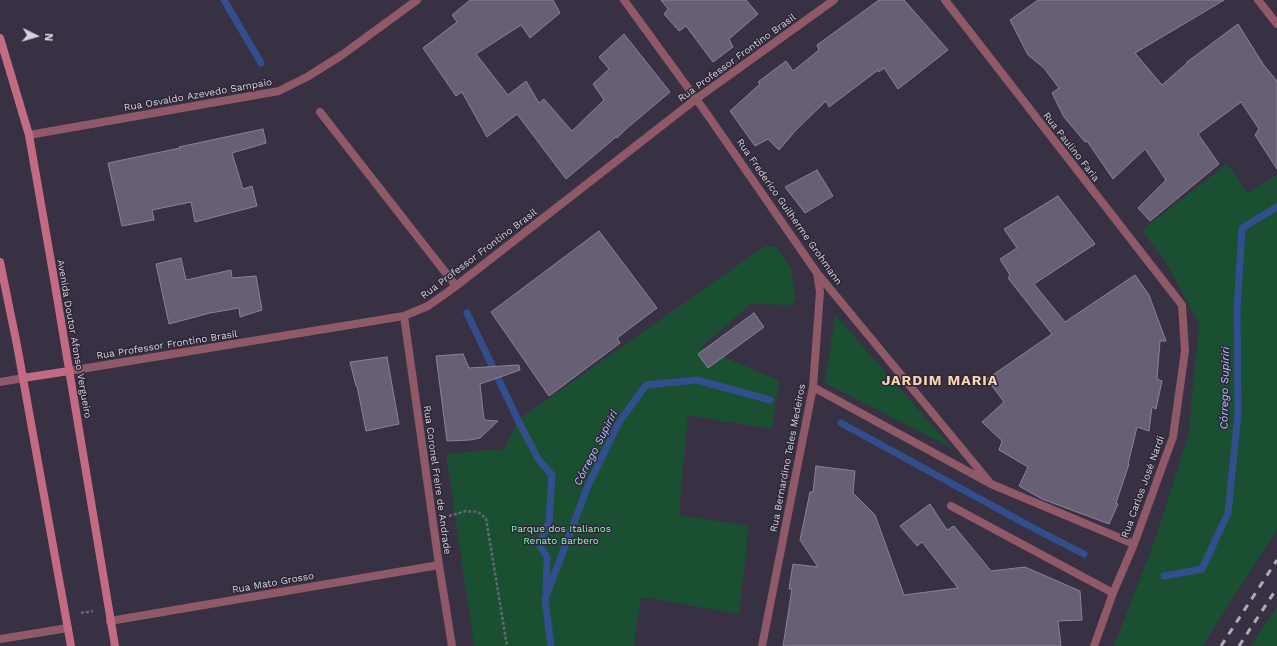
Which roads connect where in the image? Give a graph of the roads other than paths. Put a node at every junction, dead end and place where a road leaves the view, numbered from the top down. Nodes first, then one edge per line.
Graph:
1 (417, 0) edge
2 (624, 0) edge
3 (834, 0) edge
4 (945, 0) edge
5 (1258, 0) edge
6 (1277, 24) edge
7 (0, 38) edge
8 (696, 99) junction
9 (320, 112) dead end
10 (29, 135) junction
11 (0, 262) edge
12 (817, 272) junction
13 (456, 286) junction
14 (1182, 305) joint
15 (404, 316) junction
16 (70, 371) junction
17 (23, 378) junction
18 (0, 382) edge
19 (813, 387) junction
20 (991, 484) junction
21 (951, 506) dead end
22 (1134, 544) junction
23 (439, 565) junction
24 (1113, 593) junction
25 (110, 621) junction
26 (68, 628) junction
27 (0, 639) edge
28 (71, 646) edge
29 (115, 646) edge
30 (452, 646) edge
31 (762, 646) edge
32 (1094, 646) edge

1 - 10 street, Rua Osvaldo Azevedo Sampaio
2 - 8 street, Rua Frederico Guilherme Grohmann
3 - 8 street, Rua Professor Frontino Brasil
4 - 14 street, Rua Paulino Faria
5 - 6 street
7 - 10 main road, Avenida Doutor Afonso Vergueiro
8 - 12 street, Rua Frederico Guilherme Grohmann
8 - 13 street, Rua Professor Frontino Brasil
9 - 13 street
10 - 16 main road, Avenida Doutor Afonso Vergueiro
11 - 17 main road
12 - 19 street, Rua Bernardino Teles Medeiros
12 - 20 street, Rua Frederico Guilherme Grohmann
13 - 15 street, Rua Professor Frontino Brasil
14 - 22 street, Rua Carlos José Nardi
15 - 16 street, Rua Professor Frontino Brasil
15 - 23 street, Rua Coronel Freire de Andrade
16 - 17 main road
16 - 25 main road, Avenida Doutor Afonso Vergueiro
17 - 18 street
17 - 26 main road
19 - 20 street, Rua Frederico Guilherme Grohmann
19 - 31 street, Rua Bernardino Teles Medeiros
20 - 22 street, Rua Frederico Guilherme Grohmann
21 - 24 street
22 - 24 street, Rua Carlos José Nardi
23 - 25 street, Rua Mato Grosso
23 - 30 street, Rua Coronel Freire de Andrade
24 - 32 street, Rua Carlos José Nardi
25 - 29 main road, Avenida Doutor Afonso Vergueiro
26 - 27 street
26 - 28 main road

